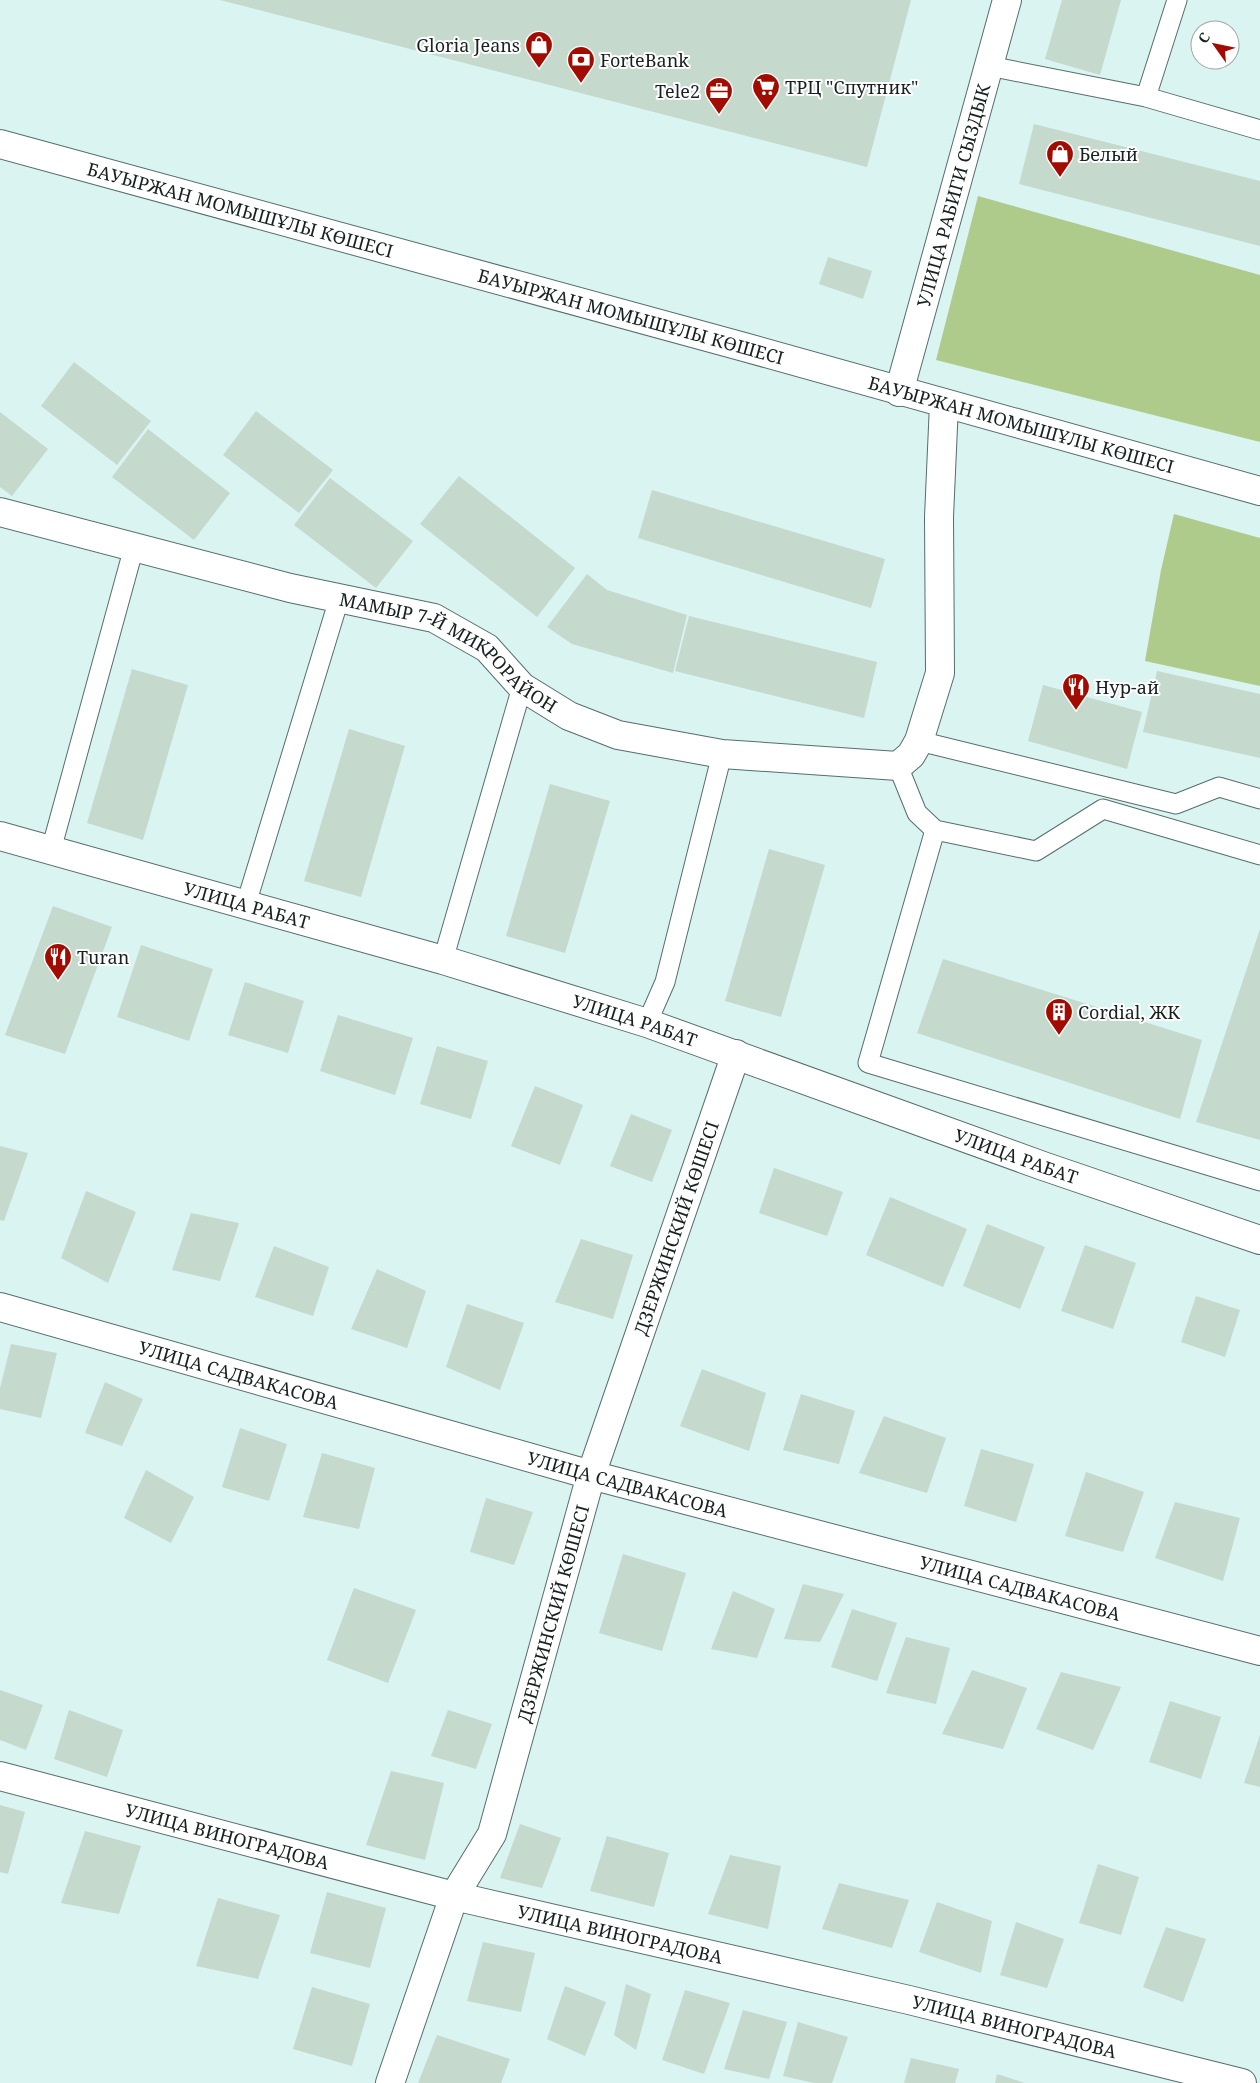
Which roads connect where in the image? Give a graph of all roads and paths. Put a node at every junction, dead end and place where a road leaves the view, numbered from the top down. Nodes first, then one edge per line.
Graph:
1 (1007, 0) edge
2 (1177, 0) edge
3 (989, 66) junction
4 (1146, 96) junction
5 (1260, 130) edge
6 (0, 144) edge
7 (899, 392) junction
8 (944, 404) junction
9 (1260, 492) edge
10 (0, 512) edge
11 (134, 547) junction
12 (339, 600) junction
13 (522, 687) junction
14 (919, 741) junction
15 (722, 754) junction
16 (898, 766) junction
17 (1260, 799) edge
18 (935, 830) junction
19 (2, 844) edge
20 (51, 850) junction
21 (1260, 855) edge
22 (246, 904) junction
23 (443, 960) junction
24 (647, 1023) junction
25 (736, 1054) junction
26 (1260, 1181) edge
27 (1260, 1240) edge
28 (0, 1307) edge
29 (592, 1475) junction
30 (1260, 1651) edge
31 (0, 1776) edge
32 (454, 1896) junction
33 (390, 2083) edge
34 (1242, 2083) edge

1 - 3 street, УЛИЦА РАБИГИ СЫЗДЫК
2 - 4 lane
3 - 4 lane
3 - 7 street, УЛИЦА РАБИГИ СЫЗДЫК
4 - 5 lane
6 - 7 street, БАУЫРЖАН МОМЫШҰЛЫ КӨШЕСІ
7 - 8 street, БАУЫРЖАН МОМЫШҰЛЫ КӨШЕСІ
8 - 9 street, БАУЫРЖАН МОМЫШҰЛЫ КӨШЕСІ
8 - 14 street
10 - 11 street, МАМЫР 7-Й МИКРОРАЙОН
11 - 12 street, МАМЫР 7-Й МИКРОРАЙОН
11 - 20 lane
12 - 13 street, МАМЫР 7-Й МИКРОРАЙОН
12 - 22 lane
13 - 15 street, МАМЫР 7-Й МИКРОРАЙОН
13 - 23 lane
14 - 16 street
14 - 17 lane
15 - 16 street, МАМЫР 7-Й МИКРОРАЙОН
15 - 24 lane
16 - 18 lane
18 - 21 lane
18 - 26 lane
19 - 20 street, УЛИЦА РАБАТ
20 - 22 street, УЛИЦА РАБАТ
22 - 23 street, УЛИЦА РАБАТ
23 - 24 street, УЛИЦА РАБАТ
24 - 25 street, УЛИЦА РАБАТ
25 - 27 street, УЛИЦА РАБАТ
25 - 29 street, ДЗЕРЖИНСКИЙ КӨШЕСІ
28 - 29 street, УЛИЦА САДВАКАСОВА
29 - 30 street, УЛИЦА САДВАКАСОВА
29 - 32 street, ДЗЕРЖИНСКИЙ КӨШЕСІ
31 - 32 street, УЛИЦА ВИНОГРАДОВА
32 - 33 street, ДЗЕРЖИНСКИЙ КӨШЕСІ
32 - 34 street, УЛИЦА ВИНОГРАДОВА

